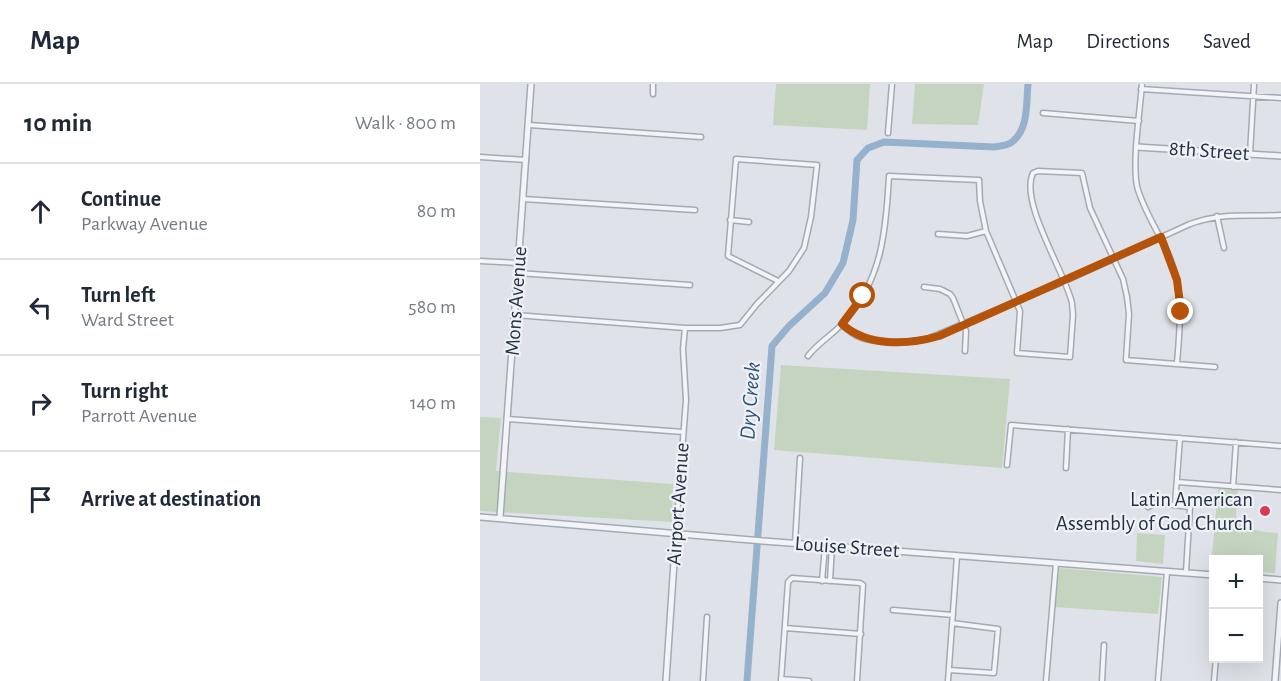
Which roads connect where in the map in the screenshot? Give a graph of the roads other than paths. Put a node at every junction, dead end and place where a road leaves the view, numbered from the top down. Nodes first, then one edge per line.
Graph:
1 (531, 84) edge
2 (653, 84) edge
3 (892, 84) edge
4 (1254, 84) edge
5 (1142, 86) edge
6 (653, 94) dead end
7 (1254, 96) junction
8 (1281, 98) edge
9 (1043, 113) dead end
10 (1139, 121) junction
11 (528, 125) junction
12 (888, 133) dead end
13 (701, 137) dead end
14 (1137, 147) junction
15 (1250, 154) junction
16 (1281, 156) edge
17 (480, 158) edge
18 (526, 160) junction
19 (523, 199) junction
20 (695, 210) dead end
21 (1217, 216) junction
22 (1280, 216) edge
23 (730, 220) junction
24 (749, 222) dead end
25 (986, 231) junction
26 (938, 234) dead end
27 (1161, 237) junction
28 (1224, 248) dead end
29 (1113, 259) junction
30 (480, 261) edge
31 (519, 263) junction
32 (518, 273) junction
33 (778, 281) junction
34 (1065, 281) junction
35 (690, 285) dead end
36 (924, 287) dead end
37 (1016, 302) junction
38 (515, 315) junction
39 (842, 324) junction
40 (964, 325) junction
41 (685, 327) junction
42 (964, 351) dead end
43 (808, 356) dead end
44 (1177, 363) junction
45 (1215, 367) dead end
46 (507, 419) junction
47 (1068, 429) junction
48 (683, 432) junction
49 (1180, 438) junction
50 (1236, 442) junction
51 (1281, 446) edge
52 (800, 458) dead end
53 (1007, 465) dead end
54 (1066, 468) dead end
55 (1177, 482) junction
56 (1233, 487) junction
57 (1281, 490) edge
58 (1175, 504) junction
59 (1148, 507) dead end
60 (480, 517) edge
61 (500, 518) junction
62 (676, 532) junction
63 (795, 543) junction
64 (829, 545) junction
65 (957, 555) junction
66 (1056, 562) junction
67 (1167, 571) junction
68 (1186, 572) junction
69 (1209, 574) edge
70 (1263, 578) edge
71 (822, 580) junction
72 (1281, 580) edge
73 (830, 581) junction
74 (1281, 603) edge
75 (893, 610) dead end
76 (953, 615) junction
77 (707, 617) dead end
78 (952, 623) junction
79 (1280, 624) edge
80 (785, 628) junction
81 (861, 634) junction
82 (1104, 645) dead end
83 (1216, 663) edge
84 (949, 670) junction
85 (781, 680) edge
86 (666, 681) edge
87 (703, 681) edge
88 (809, 681) edge
89 (857, 681) edge
90 (948, 681) edge
91 (1046, 681) edge
92 (1102, 681) edge
93 (1158, 681) edge
94 (1214, 681) edge
95 (1275, 681) edge

1 - 11 street, Mons Avenue
2 - 6 street
3 - 12 street
4 - 7 street
5 - 7 street
5 - 10 street
7 - 8 street
7 - 15 street
9 - 10 street
10 - 14 street
11 - 13 street
11 - 18 street, Mons Avenue
14 - 15 street, 8th Street
14 - 27 street
15 - 16 street, 8th Street
17 - 18 street
18 - 19 street, Mons Avenue
19 - 20 street
19 - 31 street, Mons Avenue
21 - 22 street
21 - 27 street
21 - 28 street
23 - 24 street
23 - 33 street
23 - 33 street
25 - 26 street
25 - 37 street
25 - 39 street
27 - 29 street
27 - 44 street
29 - 34 street
29 - 34 street
29 - 44 street
30 - 31 street
31 - 32 street, Mons Avenue
32 - 35 street
32 - 38 street, Mons Avenue
33 - 41 street
34 - 37 street
34 - 37 street
36 - 40 street
37 - 40 street
38 - 41 street
38 - 46 street, Mons Avenue
39 - 40 street
39 - 43 street
40 - 42 street
41 - 48 street, Airport Avenue
44 - 45 street
46 - 48 street
46 - 61 street, Mons Avenue
47 - 49 street
47 - 53 street
47 - 54 street
48 - 62 street, Airport Avenue
49 - 50 street
49 - 55 street
50 - 51 street
50 - 56 street
52 - 63 street
55 - 56 street
55 - 58 street
56 - 57 street
58 - 59 street
58 - 68 street
60 - 61 street, Louise Street
61 - 62 street, Louise Street
62 - 63 street, Louise Street
62 - 86 street, Airport Avenue
63 - 64 street, Louise Street
64 - 65 street, Louise Street
64 - 71 street
64 - 73 street
65 - 66 street, Louise Street
65 - 76 street
66 - 67 street, Louise Street
66 - 91 street
67 - 68 street, Louise Street
67 - 93 street
68 - 69 street, Louise Street
70 - 72 street
71 - 73 street
71 - 80 street
73 - 81 street
74 - 79 street
75 - 76 street
76 - 78 street
77 - 87 street
78 - 84 street
78 - 84 street
79 - 95 street
80 - 81 street
80 - 85 street
81 - 89 street
82 - 92 street
83 - 94 street
84 - 90 street
85 - 88 street

